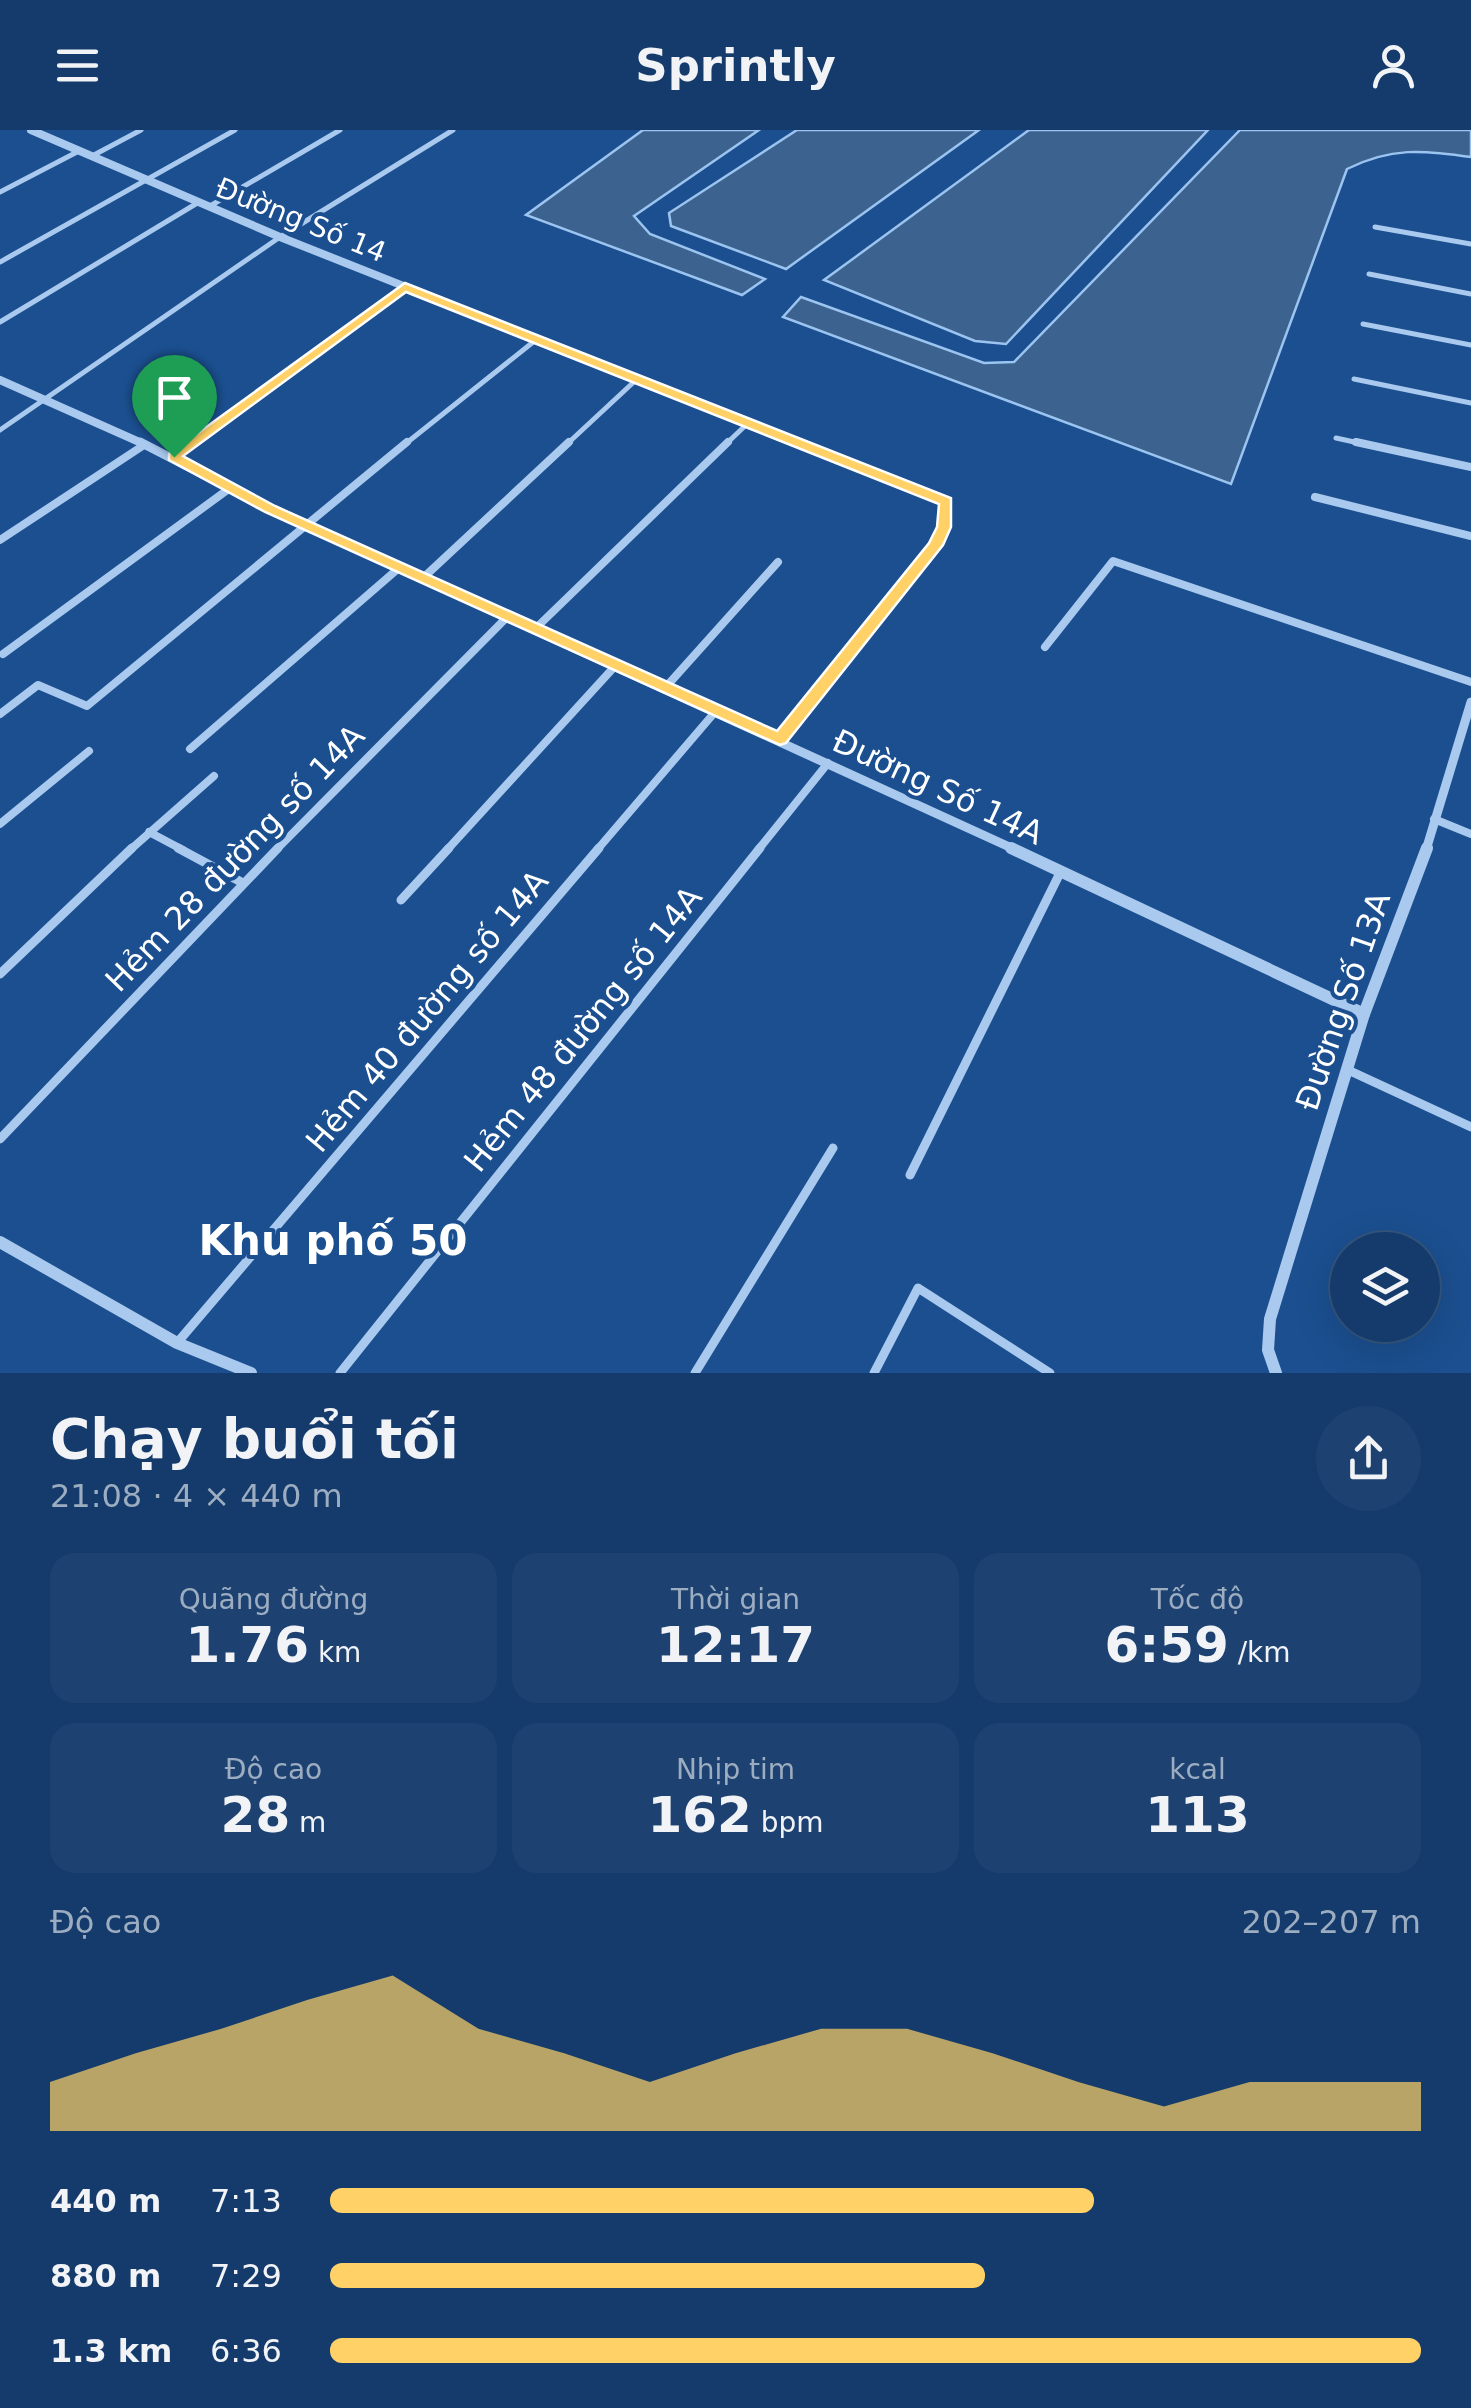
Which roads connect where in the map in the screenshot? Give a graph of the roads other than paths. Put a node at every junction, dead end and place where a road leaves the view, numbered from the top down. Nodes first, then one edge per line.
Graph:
1 (33, 130) edge
2 (141, 130) edge
3 (235, 130) edge
4 (340, 130) edge
5 (452, 130) edge
6 (79, 151) junction
7 (92, 156) junction
8 (140, 180) junction
9 (0, 192) edge
10 (199, 202) junction
11 (210, 206) junction
12 (1375, 226) dead end
13 (280, 238) junction
14 (1471, 244) edge
15 (0, 262) edge
16 (1369, 274) dead end
17 (405, 287) junction
18 (1471, 294) edge
19 (0, 322) edge
20 (1363, 324) dead end
21 (537, 340) junction
22 (1471, 345) edge
23 (637, 378) junction
24 (1354, 378) dead end
25 (0, 380) edge
26 (47, 400) junction
27 (1471, 403) edge
28 (748, 423) junction
29 (0, 430) edge
30 (1336, 438) dead end
31 (144, 445) junction
32 (174, 457) junction
33 (1471, 467) edge
34 (230, 488) junction
35 (1315, 497) dead end
36 (305, 524) junction
37 (1471, 536) edge
38 (0, 540) edge
39 (778, 562) dead end
40 (400, 567) junction
41 (424, 578) junction
42 (508, 616) junction
43 (536, 628) junction
44 (1045, 648) dead end
45 (3, 654) dead end
46 (616, 664) junction
47 (1471, 682) edge
48 (665, 688) junction
49 (1471, 702) edge
50 (715, 712) junction
51 (0, 714) edge
52 (780, 739) junction
53 (190, 749) dead end
54 (89, 752) dead end
55 (828, 762) junction
56 (214, 776) dead end
57 (1434, 819) junction
58 (0, 824) edge
59 (149, 832) junction
60 (1471, 834) edge
61 (1060, 873) junction
62 (242, 884) junction
63 (401, 900) dead end
64 (0, 974) edge
65 (1364, 1014) junction
66 (1348, 1070) junction
67 (1471, 1127) edge
68 (0, 1139) edge
69 (833, 1148) dead end
70 (910, 1176) dead end
71 (0, 1242) edge
72 (177, 1343) junction
73 (251, 1373) edge
74 (340, 1373) edge
75 (695, 1373) edge
76 (874, 1373) edge
77 (1050, 1373) edge
78 (1276, 1373) edge

1 - 6 street, Đường Số 14
2 - 7 lane
3 - 8 lane
4 - 11 lane
5 - 13 lane
6 - 7 street, Đường Số 14
6 - 9 lane
7 - 8 street, Đường Số 14
8 - 10 street, Đường Số 14
8 - 15 lane
10 - 11 street, Đường Số 14
10 - 19 lane
11 - 13 street, Đường Số 14
12 - 14 lane
13 - 17 street, Đường Số 14
13 - 26 lane
16 - 18 lane
17 - 21 street, Đường Số 14
17 - 32 lane
20 - 22 lane
21 - 23 street, Đường Số 14
21 - 36 lane
23 - 28 street, Đường Số 14
23 - 41 lane
24 - 27 lane
25 - 26 street, Đường Số 14A
26 - 29 lane
26 - 31 street, Đường Số 14A
28 - 43 lane
28 - 52 street, Đường Số 14
30 - 33 lane
31 - 32 street, Đường Số 14A
31 - 38 lane
32 - 34 street, Đường Số 14A
34 - 36 street, Đường Số 14A
34 - 45 lane
35 - 37 lane
36 - 40 street, Đường Số 14A
36 - 51 lane
39 - 48 lane
40 - 41 street, Đường Số 14A
40 - 53 lane
41 - 42 street, Đường Số 14A
42 - 43 street, Đường Số 14A
42 - 62 lane, Hẻm 28 đường số 14A
43 - 46 street, Đường Số 14A
44 - 47 lane
46 - 48 street, Đường Số 14A
46 - 63 lane
48 - 50 street, Đường Số 14A
49 - 57 street, Đường Số 13A
50 - 52 street, Đường Số 14A
50 - 72 lane, Hẻm 40 đường số 14A
52 - 55 street, Đường Số 14A
54 - 58 lane
55 - 61 street, Đường Số 14A
55 - 74 lane, Hẻm 48 đường số 14A
56 - 59 lane
57 - 60 lane
57 - 65 street, Đường Số 13A
59 - 62 lane
59 - 64 lane
61 - 65 street, Đường Số 14A
61 - 70 lane
62 - 68 lane, Hẻm 28 đường số 14A
65 - 66 street, Đường Số 13A
66 - 67 lane
66 - 78 street, Đường Số 13A
69 - 75 lane
71 - 72 street
72 - 73 street
76 - 77 lane

